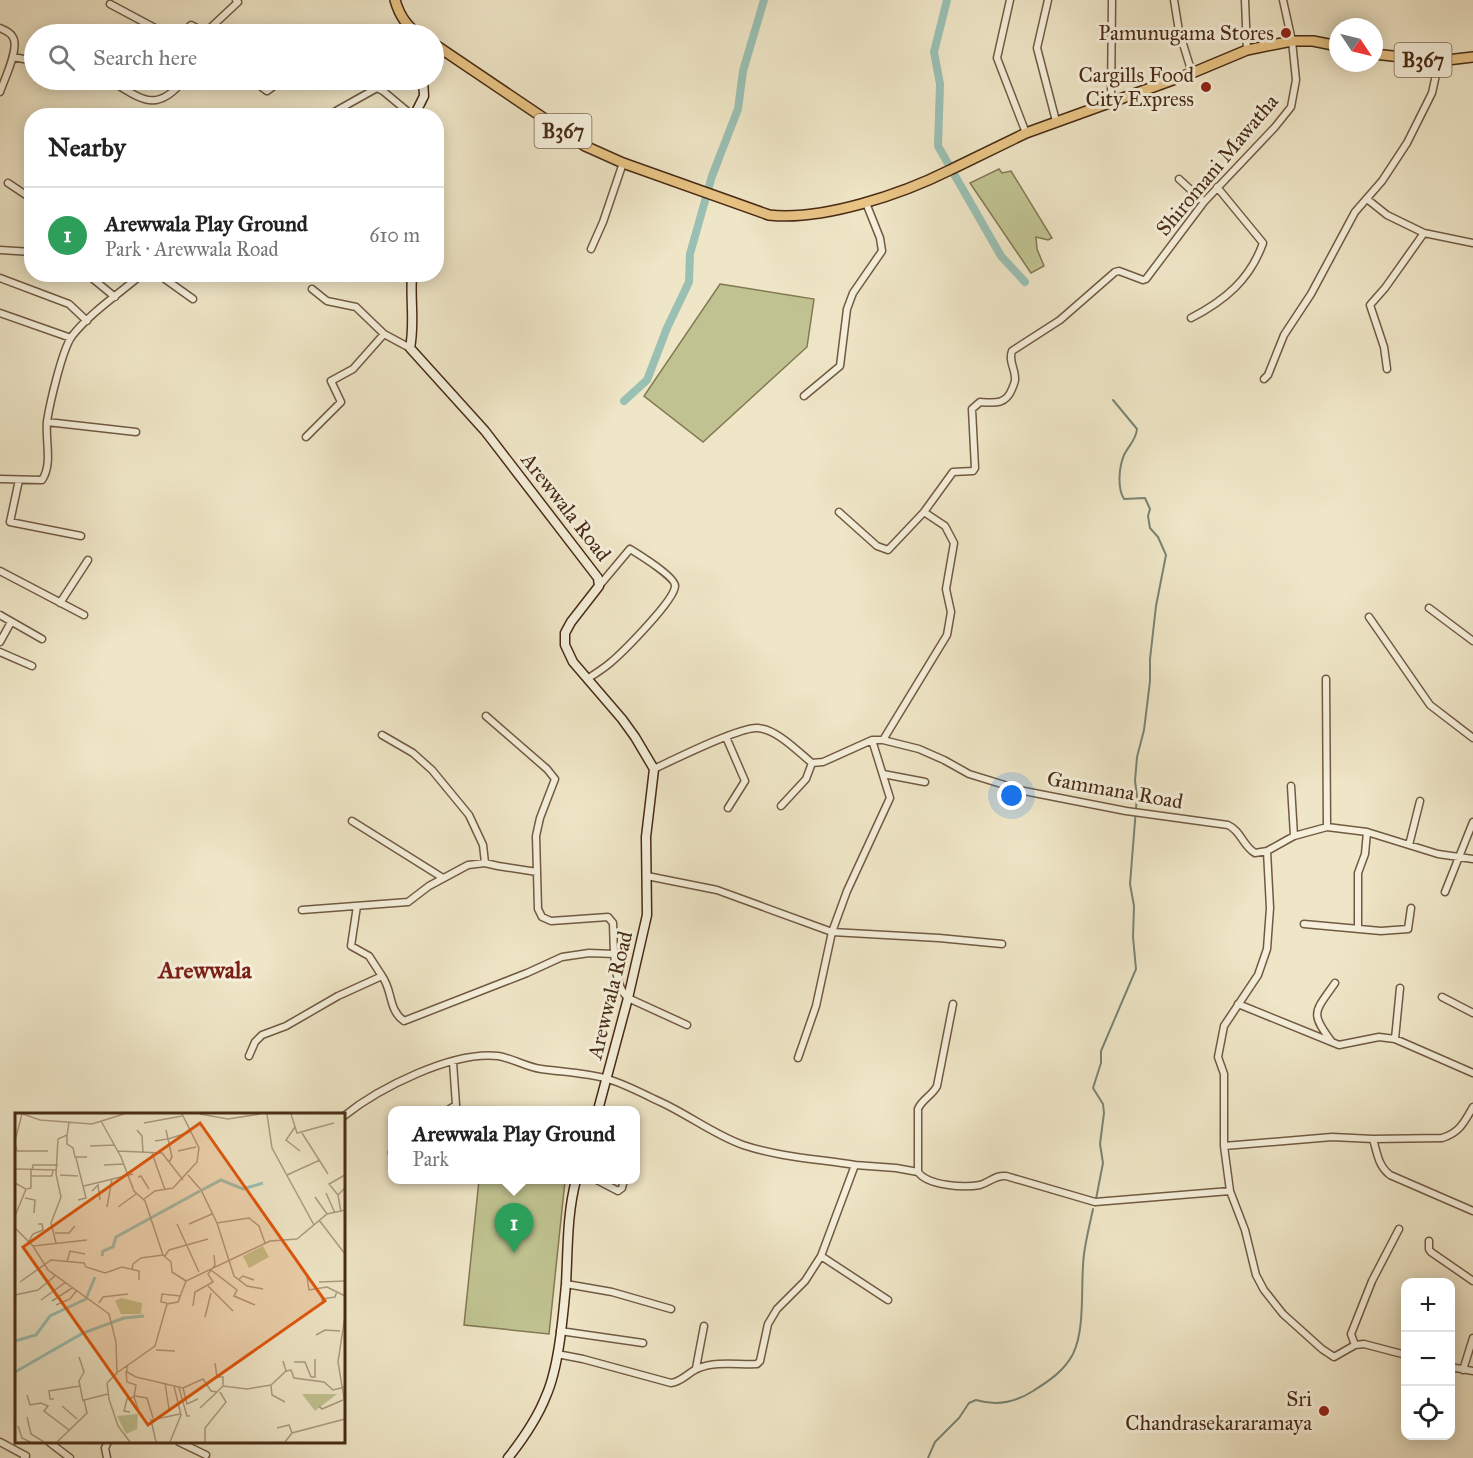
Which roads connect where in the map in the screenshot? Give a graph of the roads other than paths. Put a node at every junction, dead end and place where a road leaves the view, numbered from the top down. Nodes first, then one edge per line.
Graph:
1 (236, 0) edge
2 (395, 0) edge
3 (1010, 0) edge
4 (1048, 0) edge
5 (1112, 0) edge
6 (1174, 0) edge
7 (1245, 0) edge
8 (1283, 0) edge
9 (110, 4) dead end
10 (147, 24) edge
11 (216, 24) edge
12 (408, 24) edge
13 (0, 28) edge
14 (1292, 41) junction
15 (1329, 44) edge
16 (1247, 50) junction
17 (444, 51) edge
18 (1383, 55) edge
19 (13, 57) junction
20 (1473, 57) edge
21 (24, 59) edge
22 (1439, 60) junction
23 (1192, 73) junction
24 (126, 90) edge
25 (175, 90) edge
26 (373, 90) edge
27 (383, 90) edge
28 (424, 90) edge
29 (0, 92) edge
30 (1111, 102) junction
31 (341, 108) edge
32 (404, 108) edge
33 (418, 108) edge
34 (1056, 122) junction
35 (1026, 133) junction
36 (623, 163) junction
37 (1179, 179) dead end
38 (8, 183) dead end
39 (1216, 187) junction
40 (24, 194) edge
41 (1367, 199) junction
42 (1204, 202) junction
43 (866, 203) junction
44 (1424, 233) junction
45 (1473, 243) edge
46 (591, 249) dead end
47 (0, 250) edge
48 (24, 252) edge
49 (0, 278) edge
50 (97, 282) edge
51 (133, 282) edge
52 (170, 282) edge
53 (412, 282) edge
54 (312, 289) dead end
55 (116, 297) junction
56 (193, 299) dead end
57 (0, 313) edge
58 (1191, 318) dead end
59 (87, 321) junction
60 (384, 334) junction
61 (71, 338) junction
62 (410, 348) junction
63 (1387, 369) dead end
64 (1264, 379) dead end
65 (804, 396) dead end
66 (47, 422) junction
67 (136, 432) dead end
68 (306, 437) dead end
69 (0, 479) edge
70 (19, 480) junction
71 (839, 512) dead end
72 (924, 512) junction
73 (81, 536) dead end
74 (88, 560) dead end
75 (0, 571) edge
76 (598, 586) junction
77 (60, 603) junction
78 (1429, 608) dead end
79 (0, 615) edge
80 (84, 615) dead end
81 (1369, 617) dead end
82 (11, 622) junction
83 (42, 639) dead end
84 (1473, 641) edge
85 (0, 642) edge
86 (0, 652) edge
87 (32, 666) dead end
88 (587, 679) junction
89 (1326, 679) dead end
90 (486, 716) dead end
91 (381, 735) dead end
92 (726, 737) junction
93 (1473, 738) edge
94 (872, 740) junction
95 (883, 741) junction
96 (812, 763) junction
97 (654, 769) junction
98 (883, 774) junction
99 (926, 782) dead end
100 (1291, 786) dead end
101 (1420, 801) dead end
102 (781, 806) dead end
103 (728, 808) dead end
104 (352, 821) dead end
105 (1473, 822) edge
106 (1327, 827) junction
107 (1367, 832) junction
108 (1294, 836) junction
109 (1409, 845) junction
110 (1267, 851) junction
111 (1459, 856) junction
112 (1473, 859) edge
113 (485, 863) junction
114 (537, 872) junction
115 (647, 876) junction
116 (443, 878) junction
117 (1445, 892) dead end
118 (357, 906) junction
119 (1411, 908) dead end
120 (302, 910) dead end
121 (1304, 924) dead end
122 (1358, 929) junction
123 (832, 932) junction
124 (1002, 944) dead end
125 (615, 954) junction
126 (382, 976) junction
127 (1335, 983) dead end
128 (1400, 988) dead end
129 (1442, 997) dead end
130 (628, 998) junction
131 (953, 1004) dead end
132 (1238, 1004) junction
133 (1473, 1013) edge
134 (687, 1025) dead end
135 (1395, 1039) junction
136 (1333, 1042) junction
137 (249, 1056) dead end
138 (798, 1058) dead end
139 (453, 1062) junction
140 (1473, 1072) edge
141 (608, 1079) junction
142 (454, 1106) edge
143 (599, 1106) edge
144 (1473, 1107) edge
145 (345, 1115) edge
146 (1373, 1139) junction
147 (1224, 1146) junction
148 (855, 1165) junction
149 (918, 1172) junction
150 (575, 1184) edge
151 (606, 1184) edge
152 (623, 1184) edge
153 (1230, 1191) junction
154 (1473, 1211) edge
155 (1399, 1229) dead end
156 (1429, 1241) dead end
157 (820, 1256) junction
158 (1473, 1281) edge
159 (566, 1284) junction
160 (888, 1300) dead end
161 (671, 1310) dead end
162 (704, 1326) dead end
163 (560, 1331) junction
164 (1473, 1338) edge
165 (643, 1343) dead end
166 (1355, 1345) junction
167 (557, 1354) junction
168 (1401, 1354) edge
169 (696, 1368) junction
170 (1455, 1368) edge
171 (1463, 1370) junction
172 (1473, 1371) edge
173 (0, 1442) edge
174 (50, 1443) edge
175 (108, 1443) edge
176 (181, 1443) edge
177 (206, 1455) dead end
178 (24, 1458) edge
179 (70, 1458) edge
180 (107, 1458) edge
181 (508, 1458) edge

1 - 11 street
2 - 12 main road
3 - 35 street
4 - 34 street
5 - 30 street
6 - 23 street
7 - 16 street
8 - 14 street, Shiromani Mawatha
9 - 10 street
13 - 19 street
14 - 15 main road, B367
14 - 16 main road, B367
14 - 39 street, Shiromani Mawatha
16 - 23 main road, B367
17 - 36 main road, B367
18 - 22 main road, B367
19 - 21 street
19 - 29 street
20 - 22 main road, B367
22 - 41 street
23 - 30 main road, B367
24 - 25 street
26 - 31 street
27 - 32 street
28 - 33 street
30 - 34 main road, B367
34 - 35 main road, B367
35 - 43 main road, B367
36 - 43 main road, B367
36 - 46 street
37 - 42 street
38 - 40 street
39 - 42 street, Shiromani Mawatha
39 - 58 street
41 - 44 street
41 - 64 street
42 - 72 street, Shiromani Mawatha
43 - 65 street
44 - 45 street
44 - 63 street
47 - 48 street
49 - 59 street
50 - 55 street
51 - 55 street
52 - 56 street
53 - 62 street
54 - 60 street
55 - 59 street
57 - 61 street
59 - 61 street
60 - 62 street
60 - 68 street
61 - 66 street
62 - 76 street, Arewwala Road
66 - 67 street
66 - 70 street
69 - 70 street
70 - 73 street
71 - 72 street, Shiromani Mawatha
72 - 95 street
74 - 77 street
75 - 77 street
76 - 88 street, Arewwala Road
76 - 88 street
77 - 80 street
78 - 84 street
79 - 82 street
81 - 93 street
82 - 83 street
82 - 85 street
86 - 87 street
88 - 97 street, Arewwala Road
89 - 106 street
90 - 114 street
91 - 113 street
92 - 96 street
92 - 97 street
92 - 103 street
94 - 95 street, Gammana Road
94 - 96 street, Gammana Road
94 - 98 street
95 - 110 street, Gammana Road
96 - 102 street
97 - 115 street, Arewwala Road
98 - 99 street
98 - 123 street
100 - 108 street
101 - 109 street
104 - 116 street
105 - 111 street
106 - 107 street
106 - 108 street
107 - 109 street
107 - 122 street
108 - 110 street
109 - 111 street
110 - 132 street
111 - 112 street
111 - 117 street
113 - 114 street
113 - 116 street
114 - 125 street
115 - 123 street
115 - 130 street, Arewwala Road
116 - 118 street
118 - 120 street
118 - 126 street
119 - 122 street
121 - 122 street
123 - 124 street
123 - 138 street
125 - 126 street
125 - 130 street
126 - 137 street
127 - 136 street
128 - 135 street
129 - 133 street
130 - 134 street
130 - 141 street, Arewwala Road
131 - 149 street
132 - 136 street
132 - 147 street
135 - 136 street
135 - 140 street
139 - 141 street
139 - 142 street
139 - 145 street
141 - 143 street, Arewwala Road
141 - 148 street
144 - 146 street
146 - 147 street
146 - 154 street
147 - 153 street
148 - 149 street
148 - 157 street
149 - 153 street
150 - 159 street
151 - 152 street
153 - 166 street
155 - 166 street
156 - 158 street
157 - 160 street
157 - 169 street
159 - 161 street
159 - 163 street
162 - 169 street
163 - 165 street
163 - 167 street
164 - 171 street
166 - 168 street
167 - 169 street
167 - 181 street
170 - 171 street
171 - 172 street
173 - 178 street
174 - 179 street
175 - 180 street
176 - 177 street

